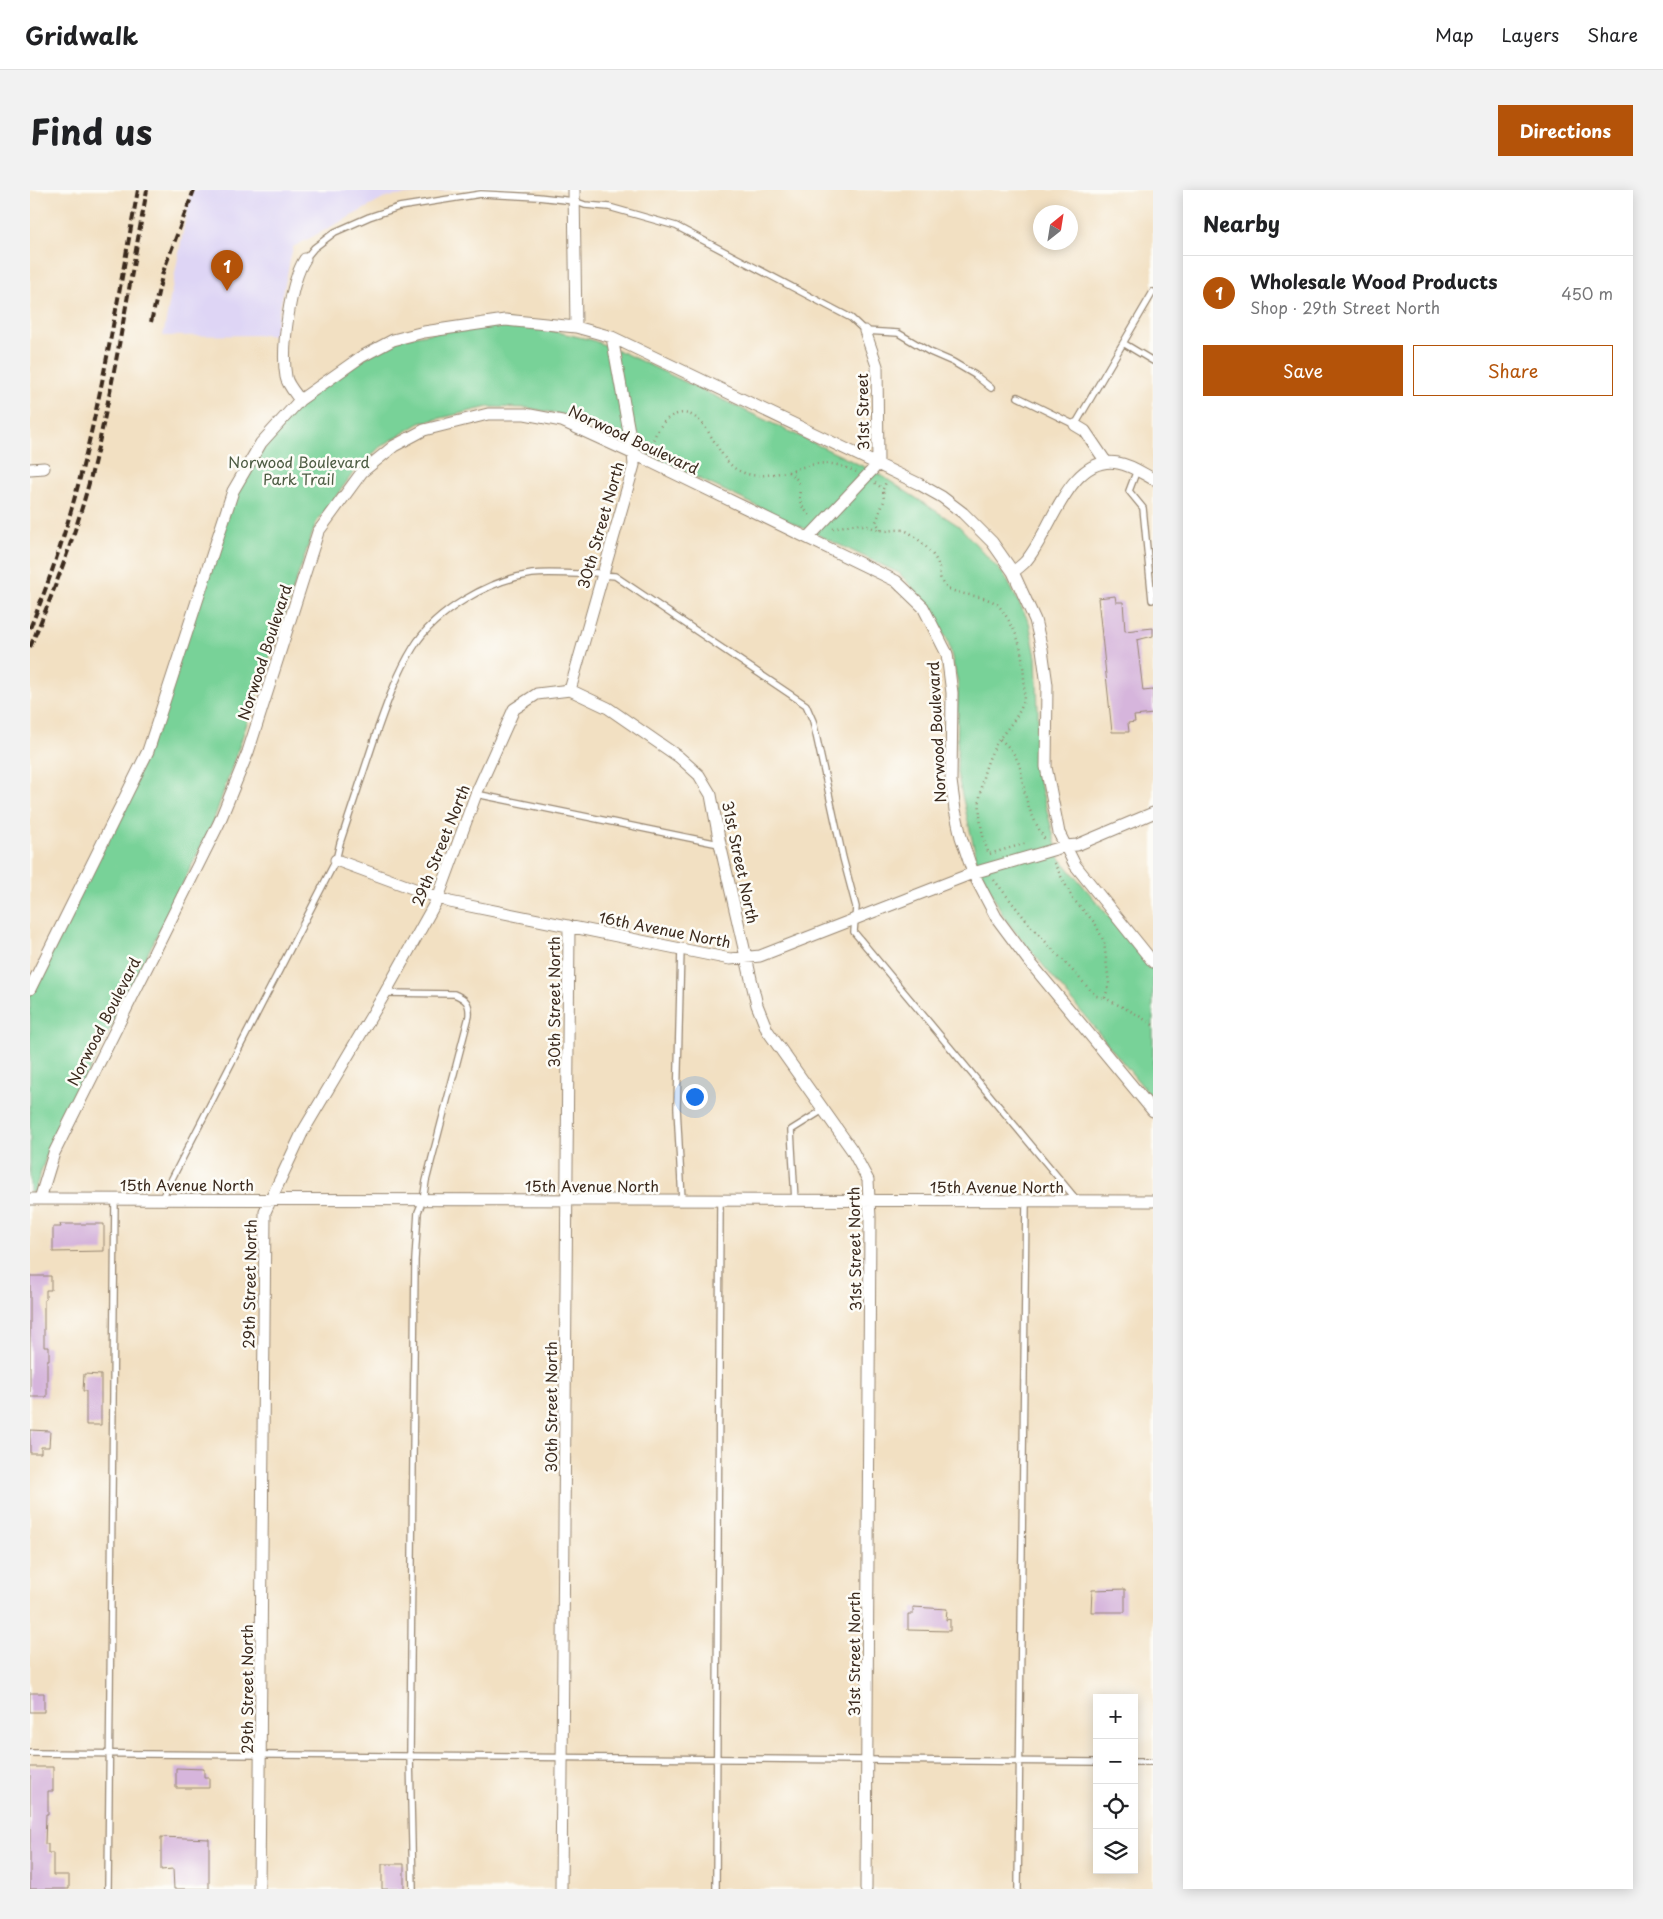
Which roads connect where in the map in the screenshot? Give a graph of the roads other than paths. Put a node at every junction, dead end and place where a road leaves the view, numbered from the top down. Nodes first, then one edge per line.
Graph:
1 (574, 196) edge
2 (305, 260) joint
3 (1153, 292) edge
4 (576, 327) junction
5 (865, 331) junction
6 (612, 337) junction
7 (1123, 343) junction
8 (1153, 361) edge
9 (991, 388) dead end
10 (1018, 397) dead end
11 (300, 400) junction
12 (1075, 425) junction
13 (633, 454) junction
14 (1106, 462) junction
15 (878, 464) junction
16 (44, 468) dead end
17 (1134, 468) junction
18 (30, 469) edge
19 (1153, 479) edge
20 (808, 538) junction
21 (1013, 572) junction
22 (601, 576) junction
23 (1152, 600) edge
24 (570, 690) junction
25 (476, 794) junction
26 (1153, 813) edge
27 (720, 844) junction
28 (1066, 846) junction
29 (336, 860) junction
30 (973, 873) junction
31 (438, 898) junction
32 (856, 918) junction
33 (569, 926) junction
34 (681, 948) junction
35 (747, 957) junction
36 (1153, 962) edge
37 (30, 989) edge
38 (384, 993) junction
39 (824, 1110) junction
40 (1153, 1111) edge
41 (35, 1199) edge
42 (116, 1199) junction
43 (161, 1199) junction
44 (270, 1200) junction
45 (423, 1200) junction
46 (567, 1200) junction
47 (682, 1200) junction
48 (720, 1200) junction
49 (795, 1201) junction
50 (870, 1201) junction
51 (1026, 1201) junction
52 (1078, 1201) junction
53 (1153, 1201) edge
54 (30, 1753) edge
55 (110, 1753) junction
56 (260, 1755) junction
57 (410, 1756) junction
58 (562, 1757) junction
59 (717, 1759) junction
60 (867, 1760) junction
61 (1019, 1761) junction
62 (1093, 1762) edge
63 (1138, 1762) edge
64 (1153, 1762) edge
65 (108, 1889) edge
66 (259, 1889) edge
67 (413, 1889) edge
68 (562, 1889) edge
69 (716, 1889) edge
70 (866, 1889) edge
71 (1018, 1889) edge

1 - 2 lane
1 - 4 street
1 - 5 lane
2 - 11 street
3 - 7 lane
4 - 6 street
4 - 11 street
5 - 9 lane
5 - 15 street, 31st Street
6 - 13 street, 30th Street North
6 - 15 street
7 - 8 lane
7 - 12 lane
10 - 12 lane
11 - 37 street
12 - 14 street
13 - 20 street, Norwood Boulevard
13 - 22 street, 30th Street North
13 - 41 street, Norwood Boulevard
14 - 17 street
14 - 21 street
15 - 20 street
15 - 21 street
16 - 18 street
17 - 19 street
17 - 23 lane
20 - 30 street, Norwood Boulevard
21 - 28 street
22 - 24 street, 30th Street North
22 - 29 lane
22 - 32 lane
24 - 25 street, 29th Street North
24 - 27 street, 31st Street North
25 - 27 lane
25 - 31 street, 29th Street North
26 - 28 street, 16th Avenue North
27 - 35 street, 31st Street North
28 - 30 street, 16th Avenue North
28 - 36 street
29 - 31 street, 16th Avenue North
29 - 43 lane
30 - 32 street, 16th Avenue North
30 - 40 street, Norwood Boulevard
31 - 33 street, 16th Avenue North
31 - 38 street, 29th Street North
32 - 35 street, 16th Avenue North
32 - 52 lane
33 - 34 street, 16th Avenue North
33 - 46 street, 30th Street North
34 - 35 street, 16th Avenue North
34 - 47 lane
35 - 39 street, 31st Street North
38 - 44 street, 29th Street North
38 - 45 lane
39 - 49 lane
39 - 50 street, 31st Street North
41 - 42 street, 15th Avenue North
42 - 43 street, 15th Avenue North
42 - 55 lane
43 - 44 street, 15th Avenue North
44 - 45 street, 15th Avenue North
44 - 56 street, 29th Street North
45 - 46 street, 15th Avenue North
45 - 57 lane
46 - 47 street, 15th Avenue North
46 - 58 street, 30th Street North
47 - 48 street, 15th Avenue North
48 - 49 street, 15th Avenue North
48 - 59 lane
49 - 50 street, 15th Avenue North
50 - 51 street, 15th Avenue North
50 - 60 street, 31st Street North
51 - 52 street, 15th Avenue North
51 - 61 lane
52 - 53 street, 15th Avenue North
54 - 55 lane
55 - 56 lane
55 - 65 lane
56 - 57 lane
56 - 66 street, 29th Street North
57 - 58 lane
57 - 67 lane
58 - 59 lane
58 - 68 street, 30th Street North
59 - 60 lane
59 - 69 lane
60 - 61 lane
60 - 70 street, 31st Street North
61 - 62 lane
61 - 71 lane
63 - 64 lane

